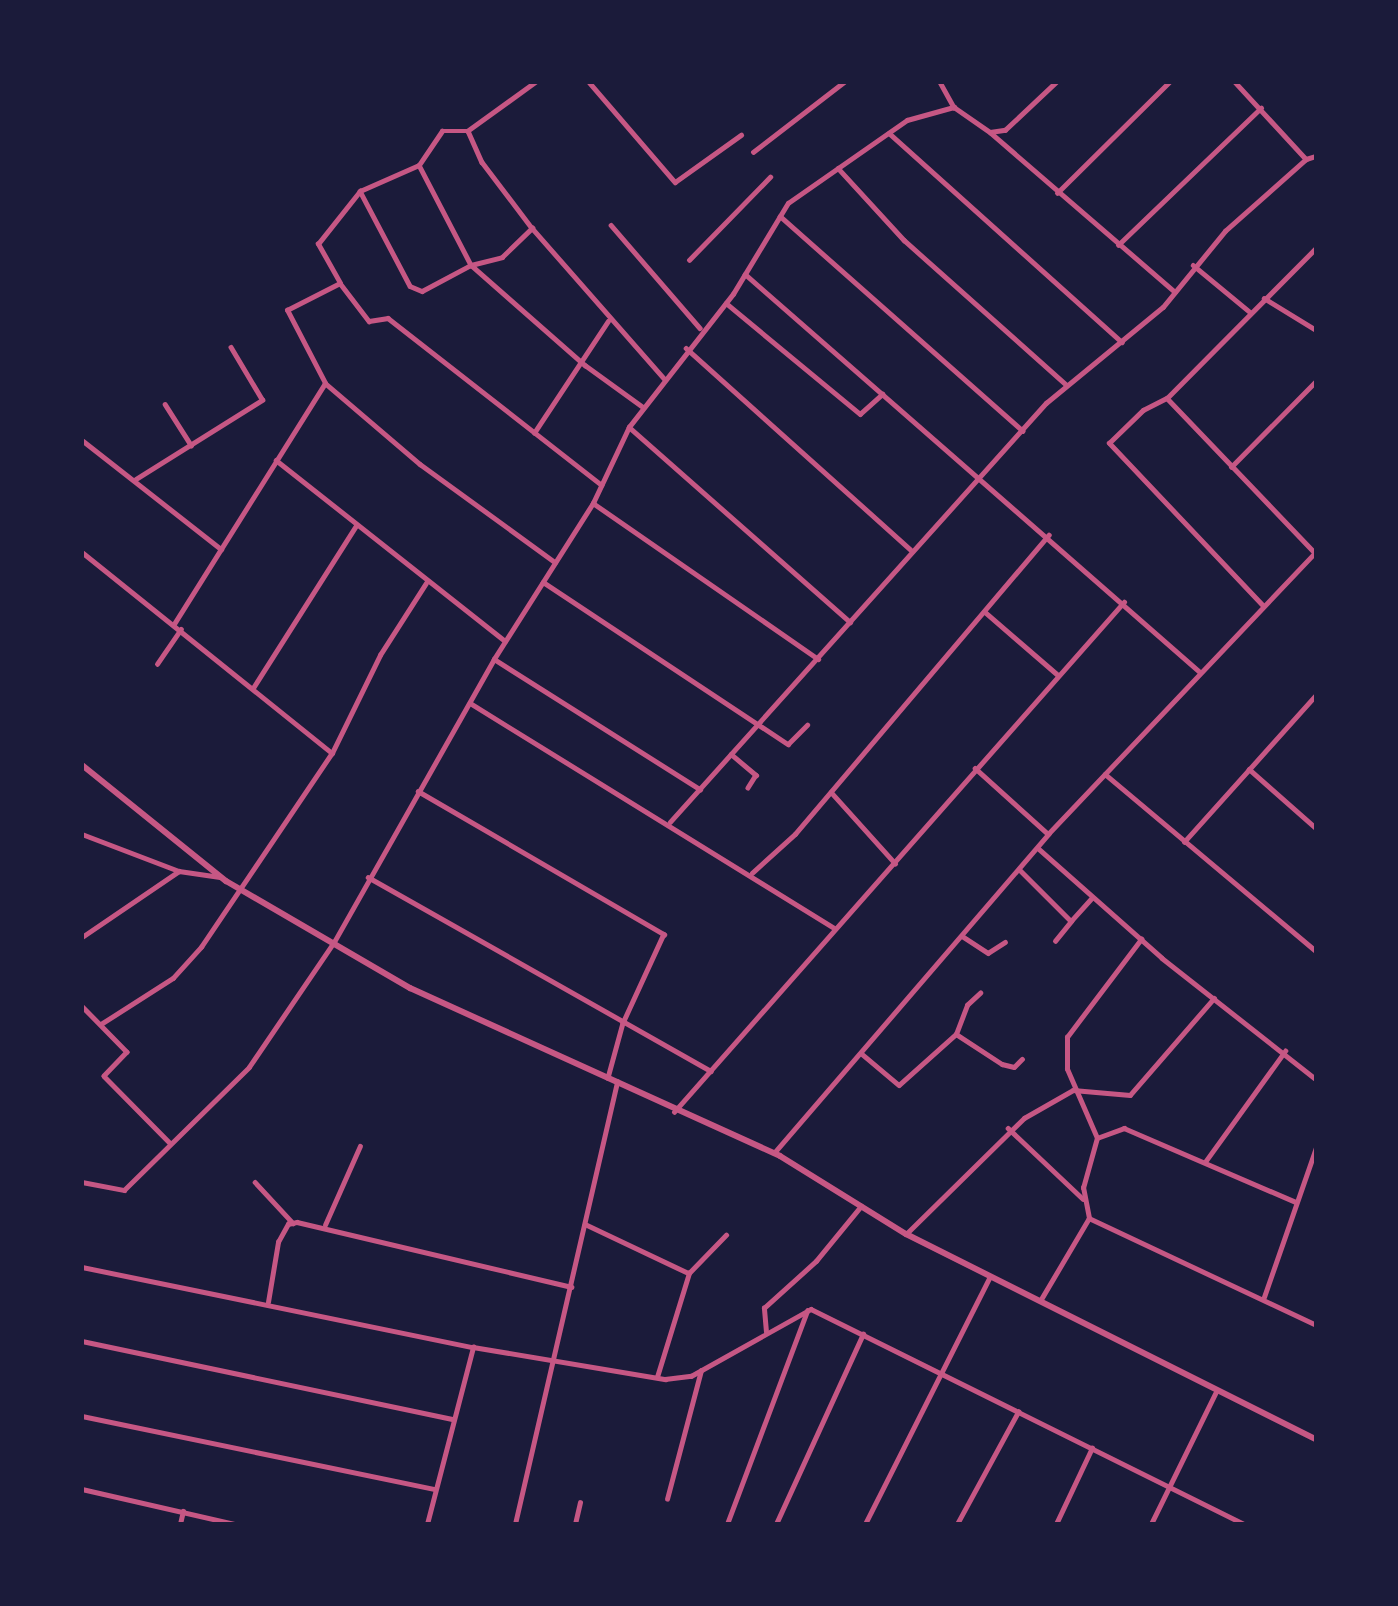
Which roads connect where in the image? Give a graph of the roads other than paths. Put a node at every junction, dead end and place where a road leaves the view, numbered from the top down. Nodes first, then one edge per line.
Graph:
1 (536, 82) edge
2 (589, 82) edge
3 (844, 82) edge
4 (940, 82) edge
5 (1056, 82) edge
6 (1169, 82) edge
7 (1235, 82) edge
8 (954, 107) junction
9 (1261, 108) junction
10 (468, 131) junction
11 (990, 132) junction
12 (889, 133) junction
13 (741, 135) dead end
14 (753, 152) dead end
15 (1316, 156) edge
16 (1306, 159) junction
17 (419, 165) junction
18 (838, 168) junction
19 (770, 177) dead end
20 (360, 191) junction
21 (1057, 193) junction
22 (780, 216) junction
23 (611, 226) dead end
24 (532, 229) junction
25 (1118, 245) junction
26 (1316, 248) edge
27 (689, 260) dead end
28 (471, 265) junction
29 (1193, 265) junction
30 (745, 274) junction
31 (340, 283) junction
32 (1175, 292) junction
33 (1264, 298) junction
34 (726, 303) junction
35 (1250, 312) junction
36 (608, 321) junction
37 (701, 328) junction
38 (1316, 330) edge
39 (1122, 342) junction
40 (231, 348) dead end
41 (685, 348) junction
42 (578, 359) junction
43 (664, 378) junction
44 (1316, 381) edge
45 (325, 383) junction
46 (1067, 386) junction
47 (882, 394) junction
48 (1167, 398) junction
49 (165, 404) dead end
50 (643, 407) junction
51 (629, 427) junction
52 (1023, 431) junction
53 (534, 433) junction
54 (82, 440) edge
55 (191, 445) junction
56 (276, 460) junction
57 (1231, 467) junction
58 (978, 478) junction
59 (136, 479) junction
60 (602, 485) junction
61 (593, 503) junction
62 (356, 526) junction
63 (1049, 535) junction
64 (221, 549) junction
65 (910, 549) junction
66 (83, 551) edge
67 (1315, 554) edge
68 (555, 562) junction
69 (543, 582) junction
70 (426, 583) junction
71 (1124, 602) junction
72 (1263, 606) junction
73 (985, 612) junction
74 (850, 622) junction
75 (174, 624) junction
76 (181, 629) junction
77 (505, 641) junction
78 (494, 659) junction
79 (818, 659) junction
80 (157, 664) dead end
81 (1200, 672) junction
82 (1058, 675) junction
83 (253, 688) junction
84 (1315, 699) edge
85 (470, 703) junction
86 (760, 721) junction
87 (807, 726) dead end
88 (332, 752) junction
89 (731, 754) junction
90 (82, 765) edge
91 (975, 768) junction
92 (1250, 769) junction
93 (1105, 774) junction
94 (748, 788) dead end
95 (700, 789) junction
96 (418, 791) junction
97 (831, 792) junction
98 (670, 822) junction
99 (1316, 828) edge
100 (82, 834) edge
101 (1048, 834) junction
102 (1184, 842) junction
103 (1039, 849) junction
104 (895, 863) junction
105 (1020, 870) junction
106 (179, 871) junction
107 (752, 873) junction
108 (220, 877) junction
109 (368, 877) junction
110 (241, 888) junction
111 (1092, 897) junction
112 (1071, 921) junction
113 (833, 927) junction
114 (83, 935) edge
115 (962, 936) junction
116 (1141, 939) junction
117 (1055, 941) dead end
118 (334, 942) junction
119 (1005, 942) dead end
120 (1316, 951) edge
121 (979, 993) dead end
122 (1214, 998) junction
123 (82, 1006) edge
124 (623, 1023) junction
125 (101, 1024) junction
126 (956, 1034) junction
127 (1285, 1051) junction
128 (862, 1054) junction
129 (1022, 1059) dead end
130 (711, 1072) junction
131 (608, 1078) junction
132 (1316, 1079) edge
133 (617, 1082) junction
134 (1073, 1090) junction
135 (674, 1112) junction
136 (1008, 1128) junction
137 (1097, 1138) junction
138 (170, 1143) junction
139 (360, 1146) dead end
140 (1316, 1148) edge
141 (774, 1153) junction
142 (1205, 1163) junction
143 (82, 1182) edge
144 (255, 1182) dead end
145 (1083, 1199) junction
146 (1296, 1202) junction
147 (862, 1205) junction
148 (1089, 1218) junction
149 (293, 1223) junction
150 (585, 1224) junction
151 (325, 1225) junction
152 (726, 1234) dead end
153 (906, 1234) junction
154 (82, 1267) edge
155 (689, 1273) junction
156 (989, 1278) junction
157 (571, 1287) junction
158 (1265, 1297) junction
159 (1040, 1302) junction
160 (268, 1303) junction
161 (807, 1310) junction
162 (1316, 1325) edge
163 (766, 1332) junction
164 (863, 1334) junction
165 (82, 1340) edge
166 (472, 1347) junction
167 (555, 1359) junction
168 (701, 1370) junction
169 (938, 1375) junction
170 (657, 1377) junction
171 (1217, 1390) junction
172 (1018, 1412) junction
173 (82, 1416) edge
174 (452, 1419) junction
175 (1316, 1429) edge
176 (1314, 1438) edge
177 (1092, 1448) junction
178 (1169, 1488) junction
179 (82, 1489) edge
180 (435, 1489) junction
181 (667, 1499) dead end
182 (580, 1503) dead end
183 (183, 1511) junction
184 (180, 1524) edge
185 (235, 1524) edge
186 (427, 1524) edge
187 (515, 1524) edge
188 (575, 1524) edge
189 (727, 1524) edge
190 (776, 1524) edge
191 (865, 1524) edge
192 (957, 1524) edge
193 (1056, 1524) edge
194 (1151, 1524) edge
195 (1244, 1524) edge

1 - 10 street
2 - 13 street
3 - 14 street
4 - 8 street
5 - 11 street
6 - 21 street
7 - 9 street
8 - 11 street
8 - 12 street
9 - 16 street
9 - 25 street
10 - 17 street
10 - 24 street
11 - 21 street
12 - 18 street
12 - 39 street
15 - 16 street
16 - 29 street
17 - 20 street
17 - 28 street
18 - 22 street
18 - 46 street
19 - 27 street
20 - 28 street
20 - 31 street
21 - 25 street
22 - 30 street
22 - 52 street
23 - 37 street
24 - 28 street
24 - 36 street
25 - 32 street
26 - 33 street
28 - 42 street
29 - 32 street
29 - 35 street
30 - 34 street
30 - 47 street
31 - 45 street
31 - 53 street
32 - 39 street
33 - 35 street
33 - 38 street
34 - 37 street
34 - 47 street
35 - 48 street
36 - 42 street
36 - 43 street
37 - 41 street
39 - 46 street
40 - 55 street
41 - 43 street
41 - 65 street
42 - 50 street
42 - 53 street
43 - 50 street
44 - 57 street
45 - 56 street
45 - 68 street
46 - 52 street
47 - 58 street
48 - 57 street
48 - 72 street
49 - 55 street
50 - 51 street
51 - 60 street
51 - 74 street
52 - 58 street
53 - 60 street
54 - 59 street
55 - 59 street
56 - 62 street
56 - 64 street
57 - 67 street
58 - 63 street
58 - 65 street
59 - 64 street
60 - 61 street
61 - 68 street
61 - 79 street
62 - 70 street
62 - 83 street
63 - 71 street
63 - 73 street
64 - 75 street
65 - 74 street
66 - 75 street
67 - 72 street
68 - 69 street
69 - 77 street
69 - 86 street
70 - 77 street
70 - 88 street
71 - 81 street
71 - 82 street
72 - 81 street
73 - 82 street
73 - 97 street
74 - 79 street
75 - 76 street
76 - 80 street
76 - 83 street
77 - 78 street
78 - 85 street
78 - 95 street
79 - 86 street
81 - 93 street
82 - 91 street
83 - 88 street
84 - 92 street
85 - 96 street
85 - 98 street
86 - 87 street
86 - 89 street
88 - 110 street
89 - 94 street
89 - 95 street
90 - 108 street
91 - 101 street
91 - 104 street
92 - 99 street
92 - 102 street
93 - 101 street
93 - 102 street
95 - 98 street
96 - 109 street
96 - 124 street
97 - 104 street
97 - 107 street
98 - 107 street
100 - 106 street
101 - 103 street
102 - 120 street
103 - 105 street
103 - 111 street
104 - 113 street
105 - 112 street
105 - 115 street
106 - 108 street
106 - 114 street
107 - 113 street
108 - 110 street
109 - 118 street
109 - 124 street
110 - 118 street
110 - 125 street
111 - 112 street
111 - 116 street
112 - 117 street
113 - 130 street
115 - 119 street
115 - 128 street
116 - 122 street
116 - 134 street
118 - 131 street
118 - 138 street
121 - 126 street
122 - 127 street
122 - 134 street
123 - 125 street
124 - 130 street
124 - 131 street
125 - 138 street
126 - 128 street
126 - 129 street
127 - 132 street
127 - 142 street
128 - 141 street
130 - 135 street
131 - 133 street
133 - 135 street
133 - 150 street
134 - 136 street
134 - 137 street
135 - 141 street
136 - 145 street
136 - 153 street
137 - 142 street
137 - 145 street
138 - 143 street
139 - 151 street
140 - 146 street
141 - 147 street
142 - 146 street
144 - 149 street
145 - 148 street
146 - 158 street
147 - 153 street
147 - 163 street
148 - 158 street
148 - 159 street
149 - 151 street
149 - 160 street
150 - 155 street
150 - 157 street
151 - 157 street
152 - 155 street
153 - 156 street
154 - 160 street
155 - 170 street
156 - 159 street
156 - 169 street
157 - 167 street
158 - 162 street
159 - 171 street
160 - 166 street
161 - 163 street
161 - 164 street
161 - 189 street
163 - 168 street
164 - 169 street
164 - 190 street
165 - 174 street
166 - 167 street
166 - 174 street
167 - 170 street
167 - 187 street
168 - 170 street
168 - 181 street
169 - 172 street
169 - 191 street
171 - 176 street
171 - 178 street
172 - 177 street
172 - 192 street
173 - 180 street
174 - 180 street
175 - 176 street
177 - 178 street
177 - 193 street
178 - 194 street
178 - 195 street
179 - 183 street
180 - 186 street
182 - 188 street
183 - 184 street
183 - 185 street

